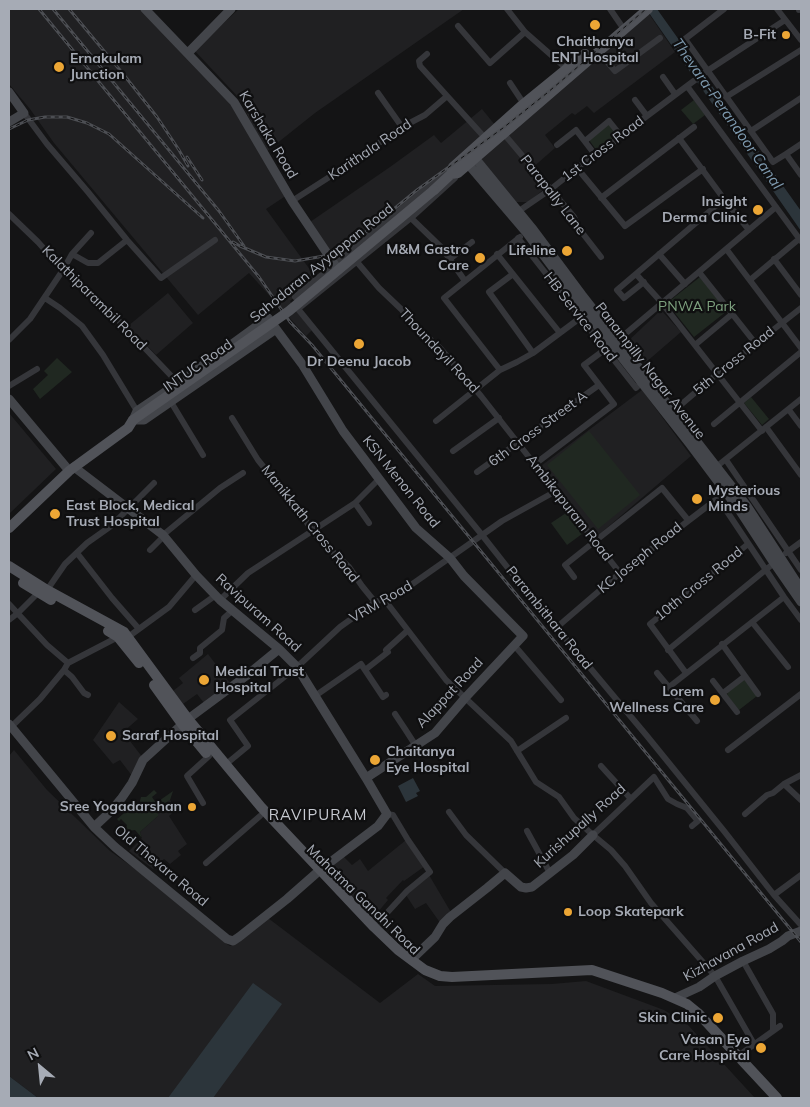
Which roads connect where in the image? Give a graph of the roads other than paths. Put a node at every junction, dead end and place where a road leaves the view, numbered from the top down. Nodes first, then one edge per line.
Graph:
1 (145, 9) edge
2 (231, 9) edge
3 (507, 9) edge
4 (610, 9) edge
5 (724, 9) edge
6 (777, 9) edge
7 (644, 10) edge
8 (785, 20) junction
9 (621, 25) junction
10 (458, 26) dead end
11 (525, 32) junction
12 (660, 38) dead end
13 (801, 40) edge
14 (801, 50) edge
15 (598, 51) junction
16 (188, 53) junction
17 (427, 54) dead end
18 (567, 69) junction
19 (707, 71) junction
20 (663, 77) dead end
21 (510, 83) dead end
22 (686, 86) junction
23 (9, 92) edge
24 (378, 93) dead end
25 (675, 94) junction
26 (446, 97) junction
27 (726, 98) junction
28 (801, 98) edge
29 (635, 100) dead end
30 (524, 108) junction
31 (24, 113) junction
32 (647, 116) junction
33 (9, 122) edge
34 (402, 127) junction
35 (694, 127) dead end
36 (751, 131) junction
37 (504, 134) junction
38 (621, 136) junction
39 (486, 138) junction
40 (679, 138) junction
41 (585, 141) junction
42 (801, 144) edge
43 (557, 145) dead end
44 (786, 154) junction
45 (596, 156) junction
46 (471, 158) junction
47 (577, 168) junction
48 (702, 169) junction
49 (454, 172) junction
50 (801, 175) edge
51 (551, 189) junction
52 (601, 198) junction
53 (724, 199) junction
54 (292, 201) junction
55 (776, 207) junction
56 (516, 213) junction
57 (9, 214) edge
58 (411, 218) junction
59 (529, 230) junction
60 (749, 230) junction
61 (90, 233) dead end
62 (518, 238) junction
63 (127, 240) junction
64 (215, 240) dead end
65 (800, 240) edge
66 (472, 242) dead end
67 (727, 250) junction
68 (72, 254) junction
69 (498, 254) junction
70 (659, 254) junction
71 (601, 257) dead end
72 (450, 259) junction
73 (774, 259) junction
74 (357, 262) junction
75 (334, 265) junction
76 (64, 270) junction
77 (699, 272) junction
78 (513, 274) junction
79 (636, 274) junction
80 (750, 280) junction
81 (465, 281) junction
82 (644, 282) junction
83 (685, 284) junction
84 (801, 295) edge
85 (45, 298) junction
86 (662, 302) junction
87 (301, 308) junction
88 (801, 308) edge
89 (587, 313) junction
90 (732, 314) junction
91 (782, 323) junction
92 (276, 330) junction
93 (560, 333) junction
94 (9, 340) edge
95 (756, 344) junction
96 (612, 345) junction
97 (695, 345) junction
98 (801, 350) edge
99 (533, 353) junction
100 (36, 369) dead end
101 (500, 370) junction
102 (717, 374) junction
103 (178, 383) junction
104 (599, 385) junction
105 (9, 386) edge
106 (476, 390) junction
107 (9, 399) edge
108 (801, 399) edge
109 (171, 402) junction
110 (740, 403) junction
111 (789, 410) junction
112 (671, 413) junction
113 (135, 415) junction
114 (232, 418) dead end
115 (499, 418) junction
116 (436, 421) dead end
117 (714, 424) dead end
118 (801, 426) edge
119 (764, 429) junction
120 (518, 443) junction
121 (453, 451) dead end
122 (203, 455) dead end
123 (726, 460) junction
124 (535, 464) junction
125 (70, 467) junction
126 (713, 469) junction
127 (477, 472) dead end
128 (243, 473) dead end
129 (801, 475) edge
130 (379, 478) junction
131 (154, 483) dead end
132 (556, 491) junction
133 (725, 492) junction
134 (355, 502) junction
135 (129, 508) junction
136 (9, 520) edge
137 (688, 520) junction
138 (370, 523) dead end
139 (9, 528) edge
140 (312, 530) junction
141 (163, 536) junction
142 (482, 536) junction
143 (596, 541) junction
144 (801, 542) edge
145 (748, 544) junction
146 (150, 550) dead end
147 (788, 552) junction
148 (77, 553) junction
149 (450, 558) junction
150 (777, 560) junction
151 (9, 566) edge
152 (765, 569) junction
153 (801, 570) edge
154 (620, 573) junction
155 (9, 574) edge
156 (196, 575) junction
157 (574, 577) dead end
158 (801, 589) edge
159 (43, 592) junction
160 (784, 597) junction
161 (218, 598) junction
162 (384, 599) junction
163 (375, 602) junction
164 (801, 602) edge
165 (9, 604) edge
166 (195, 610) dead end
167 (232, 610) junction
168 (18, 613) junction
169 (9, 620) edge
170 (801, 620) edge
171 (752, 622) junction
172 (556, 628) junction
173 (139, 630) junction
174 (407, 631) junction
175 (523, 636) joint
176 (123, 637) junction
177 (722, 644) junction
178 (514, 645) junction
179 (280, 649) junction
180 (668, 650) junction
181 (193, 658) dead end
182 (68, 663) junction
183 (296, 667) junction
184 (788, 667) dead end
185 (64, 670) junction
186 (365, 670) junction
187 (657, 673) dead end
188 (686, 673) junction
189 (745, 676) junction
190 (713, 681) dead end
191 (669, 687) junction
192 (723, 693) junction
193 (758, 694) dead end
194 (801, 694) edge
195 (88, 695) dead end
196 (315, 696) junction
197 (385, 696) dead end
198 (465, 698) junction
199 (561, 700) dead end
200 (737, 712) dead end
201 (395, 714) dead end
202 (566, 718) dead end
203 (697, 720) dead end
204 (185, 722) junction
205 (10, 725) edge
206 (416, 746) junction
207 (728, 750) dead end
208 (517, 751) junction
209 (209, 756) junction
210 (225, 765) junction
211 (600, 766) dead end
212 (801, 775) edge
213 (366, 778) junction
214 (784, 784) junction
215 (631, 800) junction
216 (801, 800) edge
217 (204, 803) dead end
218 (448, 812) dead end
219 (387, 814) junction
220 (744, 814) dead end
221 (260, 816) junction
222 (692, 826) dead end
223 (94, 827) junction
224 (527, 831) dead end
225 (593, 836) junction
226 (206, 864) dead end
227 (318, 873) junction
228 (505, 873) junction
229 (550, 873) junction
230 (801, 875) edge
231 (774, 895) junction
232 (801, 925) edge
233 (374, 927) junction
234 (801, 931) edge
235 (412, 960) junction
236 (743, 961) junction
237 (715, 976) junction
238 (439, 979) junction
239 (674, 1001) junction
240 (780, 1026) dead end
241 (773, 1032) junction
242 (754, 1044) junction
243 (738, 1056) junction
244 (770, 1098) edge
245 (777, 1098) edge

1 - 16 street, Karshaka Road
2 - 16 street
3 - 11 street
4 - 9 street
5 - 19 street
6 - 8 street
7 - 9 main road, Sahodaran Ayyappan Road
7 - 15 main road, Sahodaran Ayyappan Road
8 - 13 street
8 - 19 street, 1st Cross Road
9 - 18 main road, Sahodaran Ayyappan Road
10 - 11 street
11 - 18 street
12 - 15 street
14 - 27 street
15 - 30 main road, Sahodaran Ayyappan Road
16 - 54 street, Karshaka Road
17 - 26 street
18 - 30 main road, Sahodaran Ayyappan Road
19 - 22 street, 1st Cross Road
19 - 27 street
20 - 25 street
21 - 30 street
22 - 25 street, 1st Cross Road
22 - 55 street
23 - 31 street
24 - 34 street
25 - 32 street, 1st Cross Road
26 - 34 street, Karithala Road
26 - 39 street
27 - 36 street
28 - 36 street
29 - 32 street
30 - 37 main road, Sahodaran Ayyappan Road
30 - 39 main road, Sahodaran Ayyappan Road
31 - 33 street
31 - 63 street
32 - 38 street, 1st Cross Road
34 - 54 street, Karithala Road
35 - 40 street
36 - 44 street
37 - 46 main road, Sahodaran Ayyappan Road
37 - 51 street, Parapally Lane
38 - 41 street
38 - 45 street, 1st Cross Road
39 - 46 main road, Sahodaran Ayyappan Road
40 - 48 street
40 - 52 street
41 - 43 street
41 - 45 street
42 - 44 street
44 - 50 street
45 - 47 street, 1st Cross Road
46 - 49 main road, Sahodaran Ayyappan Road
46 - 56 street, Panampilly Nagar Avenue
47 - 51 street, 1st Cross Road
47 - 52 street
48 - 52 street
48 - 53 street
49 - 58 street
49 - 75 street
49 - 113 main road, Sahodaran Ayyappan Road, bridge
51 - 56 street, 1st Cross Road
51 - 71 street, Parapally Lane
53 - 60 street
53 - 70 street
54 - 75 street, Karshaka Road
55 - 60 street
55 - 65 street
56 - 59 street, Panampilly Nagar Avenue
57 - 76 street, Kalathiparambil Road
58 - 72 street
58 - 74 street
59 - 62 street
59 - 89 street, Panampilly Nagar Avenue
60 - 67 street
61 - 68 street
62 - 69 street
62 - 89 street, HB Service Road
63 - 64 street
63 - 68 street
65 - 73 street
66 - 72 street
67 - 77 street
67 - 80 street
68 - 76 street
69 - 78 street
69 - 81 street
70 - 79 street
70 - 83 street
72 - 81 street
73 - 80 street
73 - 84 street
74 - 87 street
74 - 106 street, Thoundayil Road
75 - 87 street
76 - 85 street
76 - 103 street, Kalathiparambil Road
77 - 83 street
77 - 90 street
78 - 93 street
78 - 99 street
79 - 82 street
79 - 82 street
80 - 91 street
81 - 101 street
82 - 86 street
83 - 86 street
85 - 94 street
85 - 113 street
86 - 96 street
86 - 97 street
87 - 142 street, Parambithara Road
88 - 91 street, 5th Cross Road
89 - 93 street
89 - 96 street, Panampilly Nagar Avenue
89 - 96 street, HB Service Road
90 - 95 street
90 - 97 street
91 - 95 street, 5th Cross Road
91 - 98 street
92 - 103 street, KSN Menon Road
92 - 109 street, INTUC Road
92 - 130 street, KSN Menon Road
93 - 99 street
95 - 102 street, 5th Cross Road
96 - 104 street
96 - 112 street, Panampilly Nagar Avenue
96 - 112 street, Panampilly Nagar Avenue
97 - 102 street
98 - 110 street
99 - 101 street
100 - 105 street
101 - 106 street
102 - 110 street
102 - 112 street, 5th Cross Road
103 - 113 street
104 - 120 street, 6th Cross Street A
104 - 124 street
106 - 115 street, Thoundayil Road
106 - 116 street
107 - 125 street, Ravipuram Road
108 - 111 street
109 - 113 street, INTUC Road
109 - 122 street
110 - 117 street
110 - 119 street
111 - 118 street
111 - 119 street
112 - 126 street, Panampilly Nagar Avenue
113 - 125 main road, Sahodaran Ayyappan Road
114 - 140 street, Manikkath Cross Road
115 - 120 street, Thoundayil Road
115 - 121 street
119 - 123 street
119 - 129 street
120 - 124 street, Ambikapuram Road
120 - 127 street, 6th Cross Street A
123 - 126 street
123 - 147 street
124 - 132 street, Ambikapuram Road
125 - 135 street, Ravipuram Road
125 - 136 main road, Sahodaran Ayyappan Road
125 - 139 main road, Sahodaran Ayyappan Road
126 - 133 street, Panampilly Nagar Avenue
128 - 141 street
130 - 134 street
130 - 149 street, KSN Menon Road
131 - 135 street
132 - 142 street, VRM Road
132 - 143 street, Ambikapuram Road
133 - 137 street, KC Joseph Road
133 - 145 street
133 - 150 street, Panampilly Nagar Avenue
134 - 138 street
134 - 140 street
135 - 141 street, Ravipuram Road
135 - 148 street
137 - 143 street
137 - 154 street, KC Joseph Road
140 - 161 street
140 - 163 street, Manikkath Cross Road
141 - 146 street
141 - 156 street, Ravipuram Road
142 - 149 street, VRM Road
142 - 172 street, Parambithara Road
143 - 154 street, Ambikapuram Road
143 - 157 street
144 - 147 street
145 - 152 street
145 - 180 street, 10th Cross Road
147 - 150 street
147 - 153 street
148 - 159 street
148 - 173 street
149 - 162 street, VRM Road
149 - 175 street, KSN Menon Road
150 - 152 street
150 - 158 street, Panampilly Nagar Avenue
150 - 164 street, Panampilly Nagar Avenue
151 - 159 main road, Mahatma Gandhi Road
152 - 160 street
152 - 180 street
154 - 172 street, KC Joseph Road
155 - 159 main road, Mahatma Gandhi Road
156 - 161 street, Ravipuram Road
156 - 173 street
159 - 168 street
159 - 176 main road, Mahatma Gandhi Road
160 - 170 street
160 - 171 street
161 - 166 street
161 - 167 street, Ravipuram Road
162 - 163 street, VRM Road
162 - 174 street
163 - 183 street, VRM Road
165 - 168 street
167 - 179 street, Ravipuram Road
167 - 181 street
168 - 169 street
168 - 182 street
171 - 177 street
171 - 184 street
172 - 231 street, Parambithara Road
173 - 176 street
174 - 186 street
174 - 198 street
175 - 178 street, Alappat Road
176 - 182 street
176 - 204 main road, Mahatma Gandhi Road
177 - 188 street
177 - 189 street
178 - 198 street, Alappat Road
178 - 199 street
179 - 183 street, Ravipuram Road
179 - 204 street
180 - 188 street, 10th Cross Road
182 - 185 street
183 - 196 street, Ravipuram Road
183 - 210 street, VRM Road
185 - 195 street
185 - 205 street
186 - 196 street
186 - 197 street
187 - 191 street
188 - 191 street
189 - 192 street
189 - 193 street
190 - 192 street
191 - 203 street
192 - 200 street
194 - 207 street
196 - 213 street, Ravipuram Road
198 - 206 street, Alappat Road
198 - 208 street
201 - 206 street
202 - 208 street
204 - 209 main road, Mahatma Gandhi Road
204 - 210 main road, Mahatma Gandhi Road
204 - 223 street
205 - 223 street, Old Thevara Road
206 - 213 street, Alappat Road
208 - 225 street
209 - 217 street
209 - 221 main road, Mahatma Gandhi Road
210 - 227 main road, Mahatma Gandhi Road
211 - 215 street
212 - 214 street
213 - 219 street, Ravipuram Road
214 - 216 street
214 - 220 street
215 - 222 street, Kurishupally Road
215 - 225 street, Kurishupally Road
218 - 228 street
219 - 227 street
219 - 233 street
221 - 226 street
221 - 227 main road, Mahatma Gandhi Road
223 - 227 street, Old Thevara Road
224 - 229 street
225 - 229 street, Kurishupally Road
225 - 237 street
227 - 233 main road, Mahatma Gandhi Road
227 - 238 main road, Mahatma Gandhi Road
228 - 229 street, Kurishupally Road
228 - 235 street
230 - 231 street
231 - 232 street, Parambithara Road
233 - 235 main road, Mahatma Gandhi Road
234 - 236 street, Kizhavana Road
235 - 238 main road, Mahatma Gandhi Road
236 - 237 street, Kizhavana Road
236 - 241 street
237 - 239 street, Kizhavana Road
237 - 242 street
238 - 239 main road, Mahatma Gandhi Road
239 - 243 main road, Mahatma Gandhi Road
239 - 244 main road, Mahatma Gandhi Road
240 - 241 street
241 - 242 street
242 - 243 street
243 - 245 main road, Mahatma Gandhi Road

